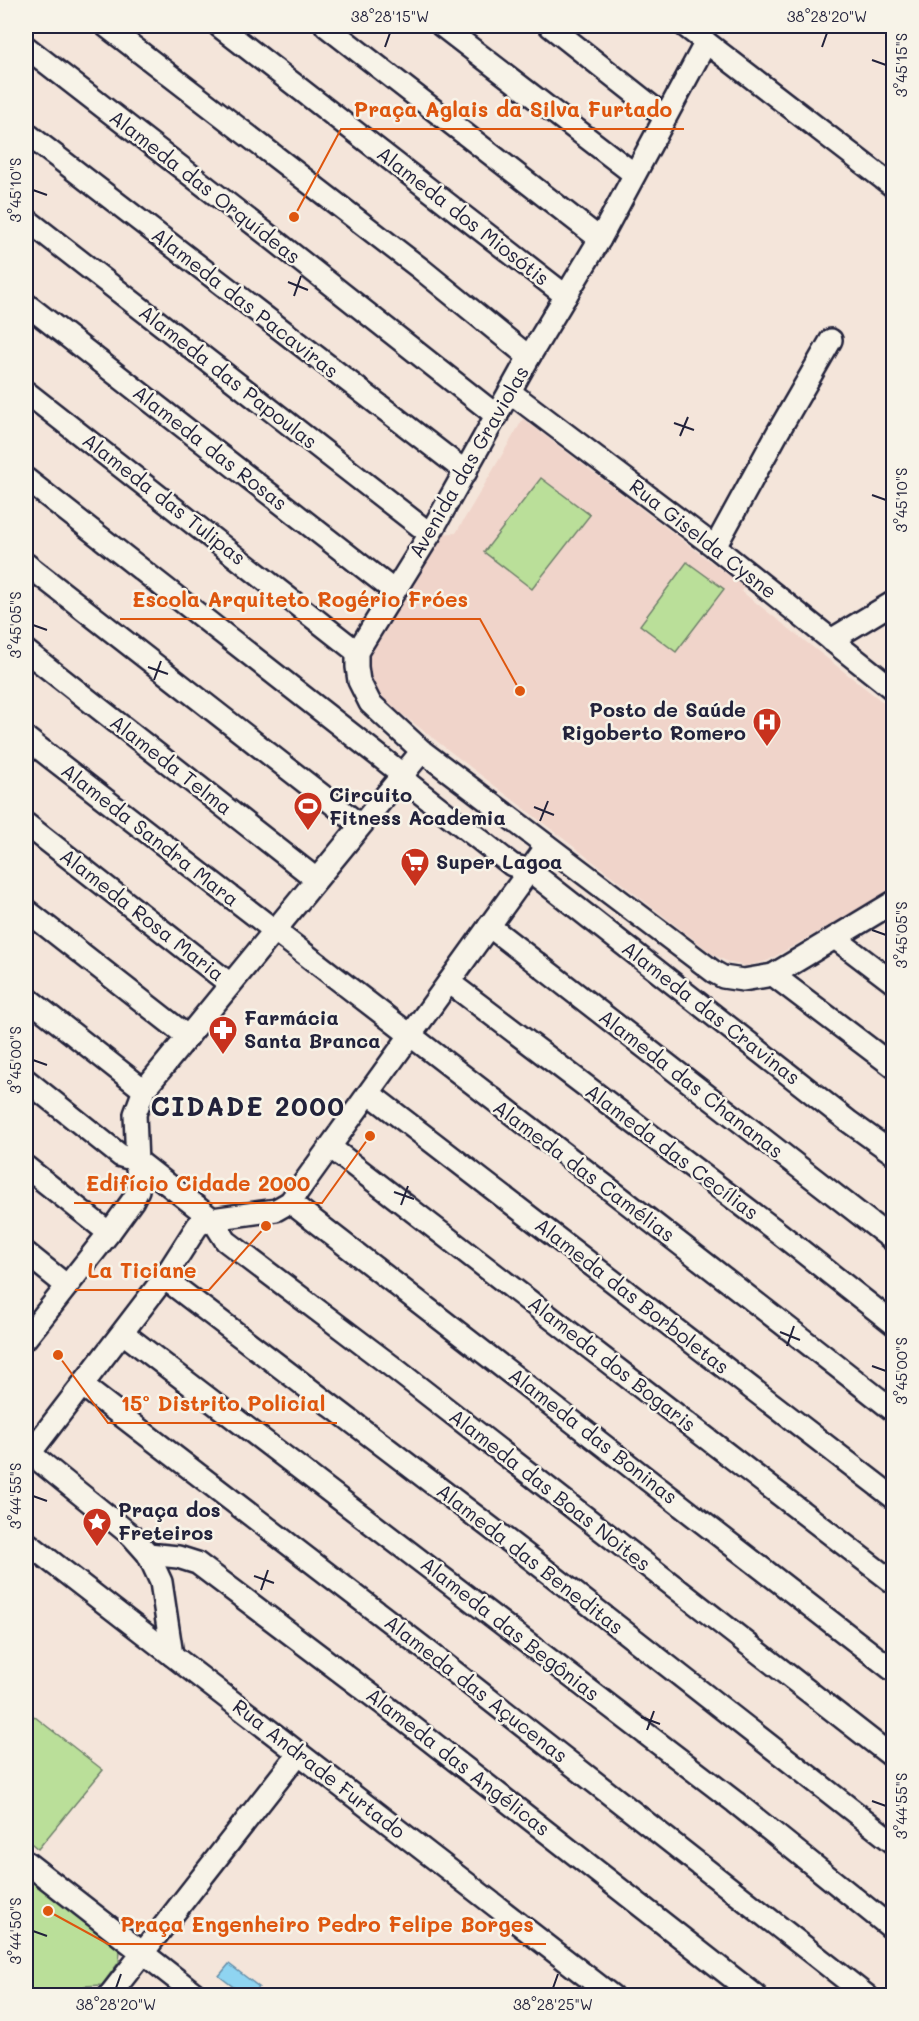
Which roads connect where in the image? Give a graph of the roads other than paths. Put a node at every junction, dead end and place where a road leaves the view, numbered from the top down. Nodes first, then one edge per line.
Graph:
1 (106, 26) edge
2 (219, 26) edge
3 (326, 26) edge
4 (442, 26) edge
5 (550, 26) edge
6 (685, 26) edge
7 (706, 42) junction
8 (26, 47) edge
9 (664, 117) junction
10 (26, 133) edge
11 (634, 174) junction
12 (894, 187) edge
13 (26, 219) edge
14 (600, 239) junction
15 (566, 296) junction
16 (26, 304) edge
17 (831, 340) dead end
18 (530, 357) junction
19 (26, 392) edge
20 (510, 392) junction
21 (497, 416) junction
22 (466, 472) junction
23 (26, 479) edge
24 (430, 534) junction
25 (715, 547) junction
26 (26, 564) edge
27 (394, 591) junction
28 (894, 602) edge
29 (831, 640) junction
30 (26, 651) edge
31 (357, 652) junction
32 (894, 690) edge
33 (26, 738) edge
34 (422, 751) junction
35 (402, 774) junction
36 (26, 824) edge
37 (360, 825) junction
38 (547, 846) junction
39 (529, 870) junction
40 (316, 879) junction
41 (894, 902) edge
42 (26, 910) edge
43 (489, 926) junction
44 (274, 932) junction
45 (835, 938) junction
46 (773, 975) junction
47 (448, 982) junction
48 (894, 983) edge
49 (230, 984) junction
50 (26, 997) edge
51 (409, 1036) junction
52 (188, 1037) junction
53 (894, 1067) edge
54 (26, 1080) edge
55 (144, 1090) junction
56 (370, 1094) junction
57 (330, 1147) junction
58 (894, 1154) edge
59 (138, 1161) junction
60 (26, 1167) edge
61 (290, 1202) junction
62 (212, 1219) junction
63 (109, 1233) junction
64 (894, 1241) edge
65 (26, 1253) edge
66 (164, 1278) junction
67 (67, 1286) junction
68 (894, 1324) edge
69 (123, 1333) junction
70 (26, 1338) edge
71 (83, 1386) junction
72 (894, 1411) edge
73 (28, 1451) edge
74 (894, 1498) edge
75 (26, 1542) edge
76 (148, 1554) junction
77 (894, 1583) edge
78 (172, 1655) junction
79 (894, 1671) edge
80 (298, 1753) junction
81 (894, 1758) edge
82 (894, 1843) edge
83 (26, 1862) edge
84 (894, 1930) edge
85 (142, 1952) junction
86 (109, 1995) edge
87 (198, 1995) edge
88 (612, 1995) edge
89 (756, 1995) edge
90 (867, 1995) edge

1 - 18 street
2 - 15 street, Alameda dos Miosótis
3 - 14 street
4 - 11 street
5 - 9 street
6 - 7 street
7 - 9 street, Avenida das Graviolas
7 - 12 street
8 - 21 street, Alameda das Orquídeas
9 - 11 street, Avenida das Graviolas
10 - 22 street, Alameda das Pacaviras
11 - 14 street, Avenida das Graviolas
13 - 24 street, Alameda das Papoulas
14 - 15 street, Avenida das Graviolas
15 - 18 street, Avenida das Graviolas
16 - 27 street, Alameda das Rosas
17 - 25 street
18 - 20 street, Avenida das Graviolas
19 - 31 street, Alameda das Tulipas
20 - 21 street, Avenida das Graviolas
20 - 25 street, Rua Giselda Cysne
21 - 22 street, Avenida das Graviolas
22 - 24 street, Avenida das Graviolas
23 - 35 street, Alameda das Cravinas
24 - 27 street, Avenida das Graviolas
25 - 29 street, Rua Giselda Cysne
26 - 37 street
27 - 31 street, Avenida das Graviolas
28 - 29 street
29 - 32 street, Rua Giselda Cysne
30 - 40 street, Alameda Telma
31 - 34 street
33 - 44 street, Alameda Sandra Mara
34 - 35 street
34 - 38 street
35 - 37 street
35 - 39 street, Alameda das Cravinas
36 - 49 street, Alameda Rosa Maria
37 - 40 street
38 - 39 street
38 - 46 street
39 - 43 street
39 - 58 street, Alameda das Cravinas
40 - 44 street
41 - 45 street
42 - 52 street
43 - 47 street
43 - 64 street, Alameda das Chananas
44 - 49 street
44 - 51 street, Alameda das Camélias
45 - 46 street
45 - 48 street
46 - 53 street
47 - 51 street
47 - 68 street, Alameda das Cecílias
49 - 52 street
50 - 55 street
51 - 56 street
51 - 72 street, Alameda das Camélias
52 - 55 street
54 - 59 street, Alameda das Boas Noites
55 - 59 street
56 - 57 street
56 - 74 street, Alameda das Borboletas
57 - 61 street
57 - 77 street, Alameda dos Bogaris
59 - 62 street, Alameda das Boas Noites
59 - 63 street
60 - 63 street
61 - 62 street
61 - 79 street, Alameda das Boninas
62 - 66 street
62 - 81 street, Alameda das Boas Noites
63 - 67 street
65 - 67 street
66 - 69 street
66 - 82 street, Alameda das Beneditas
67 - 70 street
69 - 71 street
69 - 84 street, Alameda das Begônias
71 - 73 street
71 - 90 street, Alameda das Açucenas
73 - 76 street
75 - 78 street, Rua Andrade Furtado
76 - 78 street
76 - 89 street, Alameda das Angélicas
78 - 80 street, Rua Andrade Furtado
80 - 85 street
80 - 88 street, Rua Andrade Furtado
83 - 85 street
85 - 86 street
85 - 87 street

